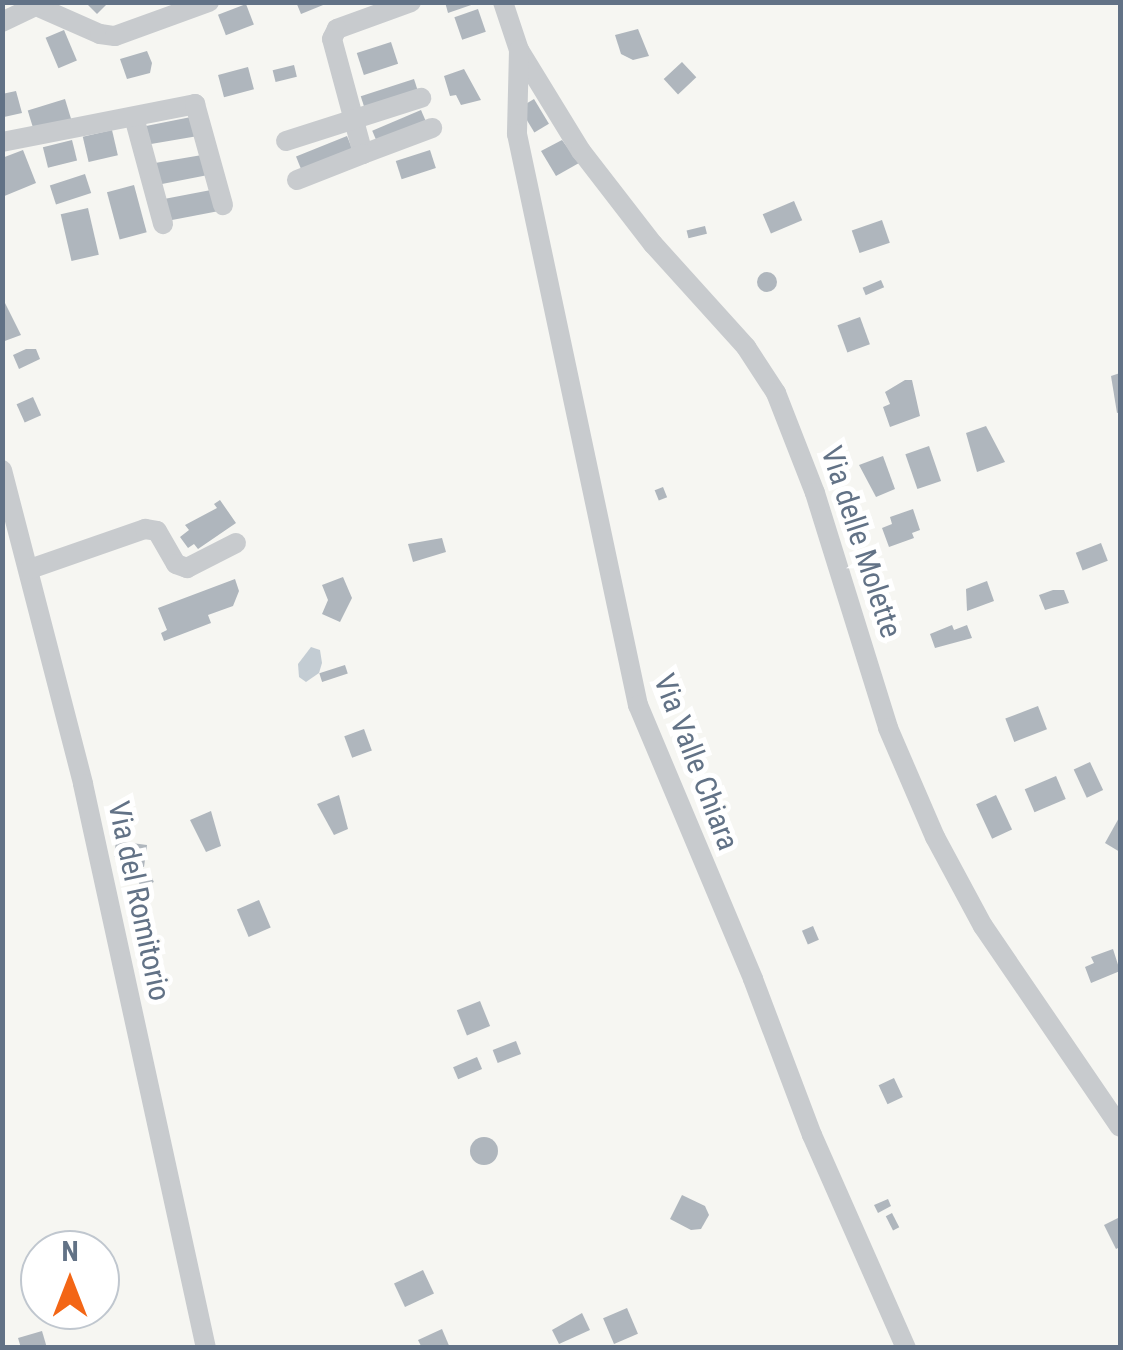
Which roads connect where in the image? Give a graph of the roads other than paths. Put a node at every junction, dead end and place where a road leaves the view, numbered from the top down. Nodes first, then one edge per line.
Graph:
1 (210, 2) edge
2 (411, 2) edge
3 (503, 2) edge
4 (42, 5) edge
5 (2, 22) edge
6 (519, 50) junction
7 (421, 98) dead end
8 (134, 117) junction
9 (352, 120) junction
10 (432, 128) dead end
11 (286, 141) dead end
12 (2, 142) edge
13 (363, 154) junction
14 (297, 180) dead end
15 (222, 205) dead end
16 (164, 224) dead end
17 (2, 470) edge
18 (236, 544) dead end
19 (30, 569) junction
20 (1120, 1127) edge
21 (206, 1348) edge
22 (906, 1348) edge

1 - 4 street
2 - 9 street
3 - 6 street, Via delle Molette
4 - 5 street
6 - 20 street, Via delle Molette
6 - 22 street, Via Valle Chiara
7 - 9 street
8 - 12 street
8 - 15 street
8 - 16 street
9 - 11 street
9 - 13 street
10 - 13 street
13 - 14 street
17 - 19 street, Via del Romitorio
18 - 19 street
19 - 21 street, Via del Romitorio

